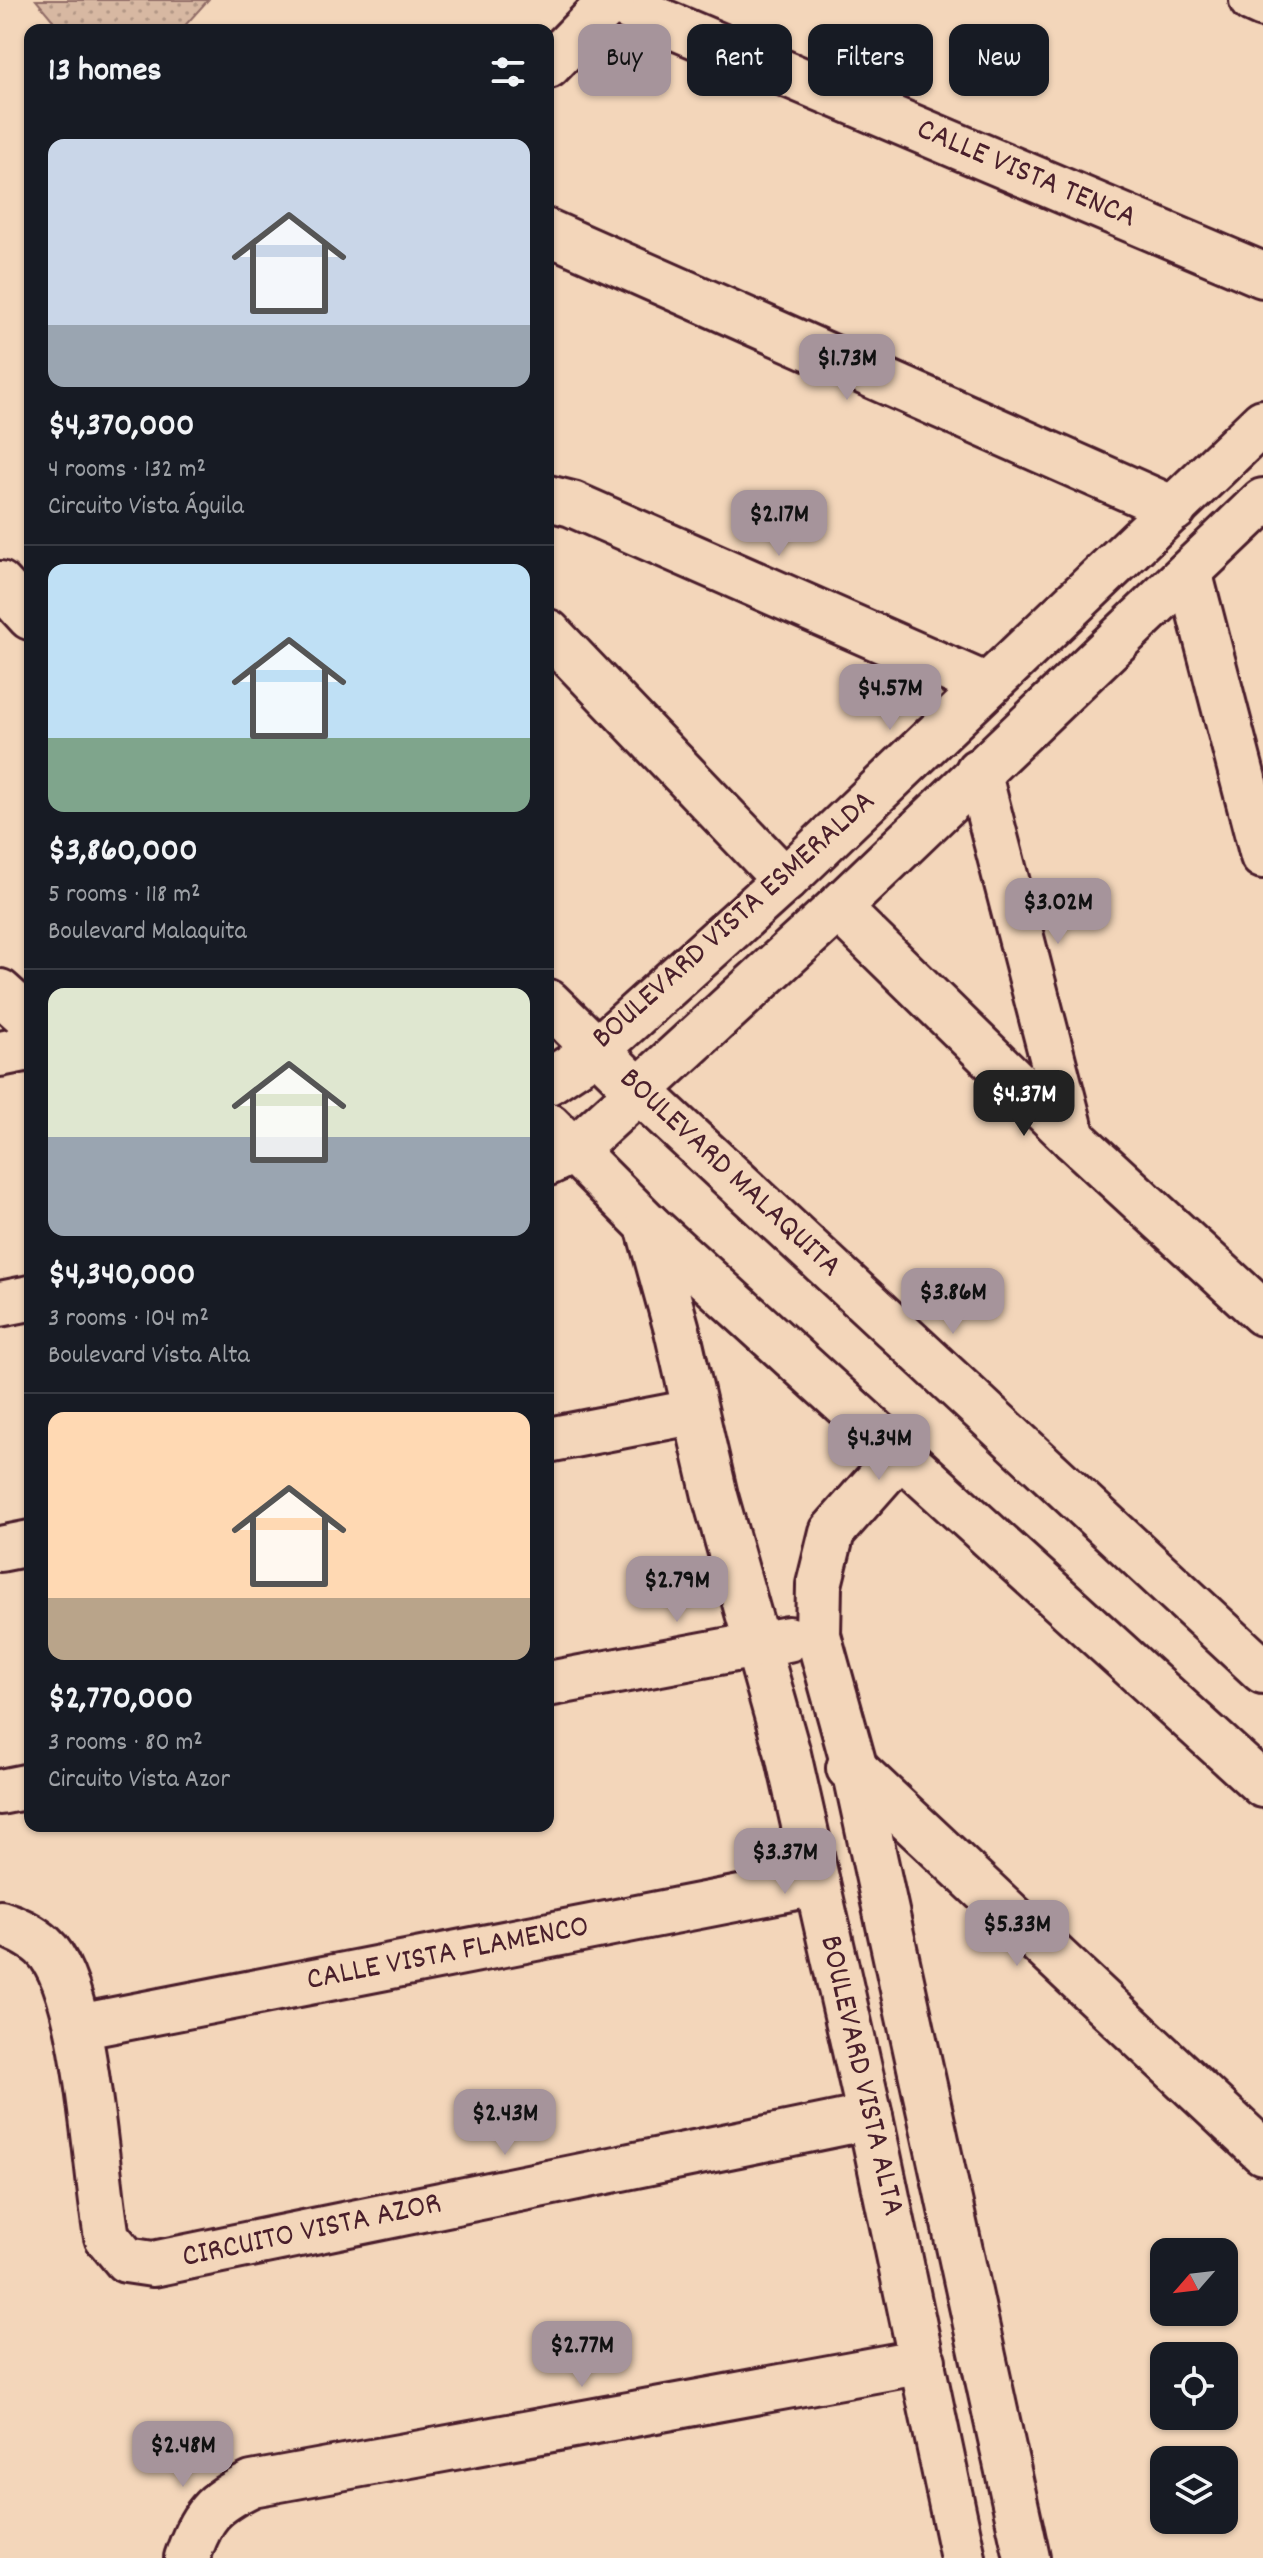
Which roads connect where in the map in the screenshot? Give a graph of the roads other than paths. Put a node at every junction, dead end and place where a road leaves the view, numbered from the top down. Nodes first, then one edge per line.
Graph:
1 (612, 0) edge
2 (1252, 0) edge
3 (1263, 5) edge
4 (554, 60) edge
5 (554, 235) edge
6 (1263, 275) edge
7 (1263, 422) edge
8 (554, 500) edge
9 (1263, 501) edge
10 (1174, 509) junction
11 (1190, 575) junction
12 (0, 584) edge
13 (24, 610) edge
14 (554, 638) edge
15 (987, 686) junction
16 (978, 771) junction
17 (1263, 856) edge
18 (785, 880) junction
19 (838, 908) junction
20 (0, 992) edge
21 (554, 1008) edge
22 (24, 1014) edge
23 (24, 1049) edge
24 (597, 1050) junction
25 (0, 1054) edge
26 (554, 1078) edge
27 (638, 1090) junction
28 (1073, 1138) junction
29 (556, 1146) edge
30 (648, 1225) junction
31 (24, 1299) edge
32 (0, 1304) edge
33 (1263, 1313) edge
34 (693, 1412) junction
35 (554, 1439) edge
36 (900, 1455) junction
37 (24, 1544) edge
38 (0, 1549) edge
39 (818, 1635) junction
40 (759, 1643) junction
41 (1263, 1671) edge
42 (554, 1683) edge
43 (788, 1754) junction
44 (855, 1769) junction
45 (1263, 1785) edge
46 (24, 1787) edge
47 (0, 1792) edge
48 (817, 1883) junction
49 (0, 1923) edge
50 (78, 2027) junction
51 (870, 2117) junction
52 (1263, 2152) edge
53 (923, 2361) junction
54 (187, 2558) edge
55 (963, 2558) edge
56 (1027, 2558) edge

1 - 4 street
1 - 6 street, CALLE VISTA TENCA
2 - 3 street
5 - 10 street
7 - 10 street, BOULEVARD VISTA ESMERALDA
8 - 15 street
9 - 11 street, BOULEVARD VISTA ESMERALDA
10 - 15 street, BOULEVARD VISTA ESMERALDA
11 - 16 street, BOULEVARD VISTA ESMERALDA
11 - 17 street
12 - 13 street
14 - 18 street
15 - 18 street, BOULEVARD VISTA ESMERALDA
16 - 19 street, BOULEVARD VISTA ESMERALDA
16 - 28 street
18 - 24 street, BOULEVARD VISTA ESMERALDA
19 - 27 street, BOULEVARD VISTA ESMERALDA
19 - 28 street
20 - 22 street
21 - 24 street, BOULEVARD MALAQUITA
23 - 25 street
24 - 26 street, BOULEVARD VISTA ESMERALDA
24 - 27 street, BOULEVARD MALAQUITA
27 - 29 street, BOULEVARD VISTA ESMERALDA
27 - 41 street, BOULEVARD MALAQUITA
28 - 33 street
29 - 30 street
30 - 34 street, BOULEVARD VISTA ALTA
30 - 36 street
31 - 32 street
34 - 35 street
34 - 40 street, BOULEVARD VISTA ALTA
36 - 39 street, BOULEVARD VISTA ALTA
36 - 45 street
37 - 38 street
39 - 40 street
39 - 44 street, BOULEVARD VISTA ALTA
40 - 42 street
40 - 43 street, BOULEVARD VISTA ALTA
43 - 44 street
43 - 48 street, BOULEVARD VISTA ALTA
44 - 52 street
44 - 56 street, BOULEVARD VISTA ALTA
46 - 47 street
48 - 50 street, CALLE VISTA FLAMENCO
48 - 51 street, BOULEVARD VISTA ALTA
49 - 50 street, CIRCUITO VISTA AZOR
50 - 51 street, CIRCUITO VISTA AZOR
51 - 53 street, BOULEVARD VISTA ALTA
53 - 54 street
53 - 55 street, BOULEVARD VISTA ALTA

